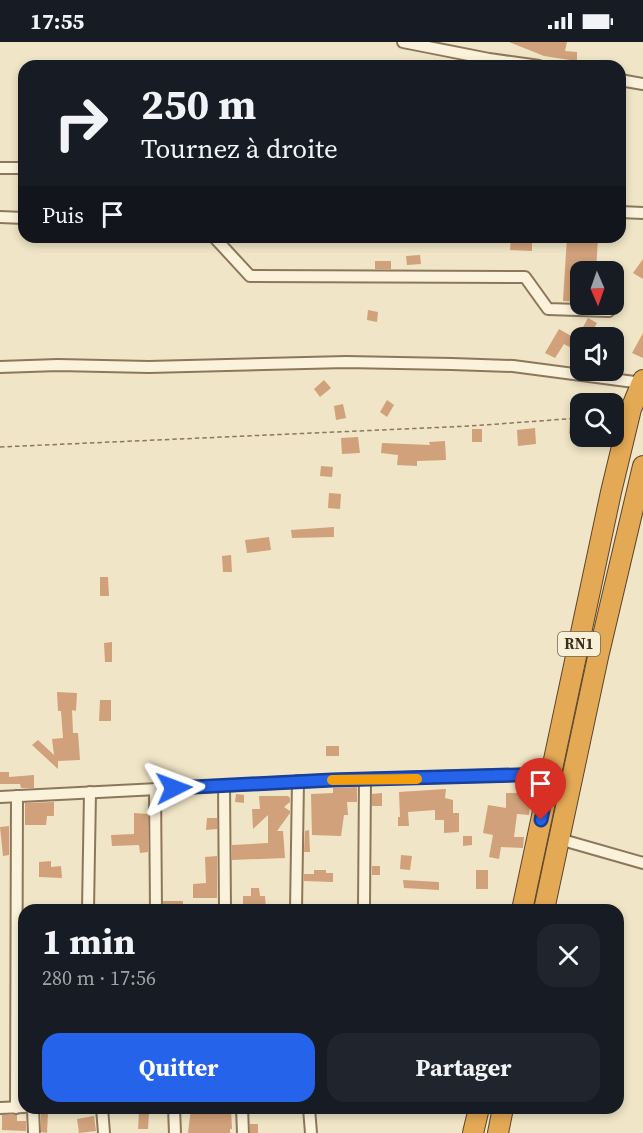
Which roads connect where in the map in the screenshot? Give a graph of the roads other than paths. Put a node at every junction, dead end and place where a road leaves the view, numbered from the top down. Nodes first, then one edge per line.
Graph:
1 (403, 42) edge
2 (496, 60) edge
3 (626, 81) edge
4 (643, 84) edge
5 (0, 168) edge
6 (18, 168) edge
7 (626, 212) edge
8 (643, 213) edge
9 (0, 217) edge
10 (18, 218) edge
11 (220, 243) edge
12 (570, 310) edge
13 (0, 367) edge
14 (642, 381) edge
15 (643, 466) edge
16 (551, 774) junction
17 (365, 780) junction
18 (298, 782) junction
19 (224, 785) junction
20 (155, 789) junction
21 (90, 792) junction
22 (17, 796) junction
23 (0, 797) edge
24 (559, 839) junction
25 (643, 863) edge
26 (18, 904) edge
27 (88, 904) edge
28 (156, 904) edge
29 (225, 904) edge
30 (296, 904) edge
31 (364, 904) edge
32 (523, 904) edge
33 (545, 904) edge
34 (0, 1108) edge
35 (18, 1108) edge
36 (33, 1114) edge
37 (102, 1114) edge
38 (174, 1114) edge
39 (242, 1114) edge
40 (309, 1114) edge
41 (478, 1114) edge
42 (502, 1114) edge
43 (34, 1133) edge
44 (104, 1133) edge
45 (175, 1133) edge
46 (243, 1133) edge
47 (311, 1133) edge
48 (473, 1133) edge
49 (498, 1133) edge

1 - 2 street
3 - 4 street
5 - 6 street
7 - 8 street
9 - 10 street
11 - 12 street
13 - 14 street
14 - 16 highway, RN1
15 - 24 highway, RN1
16 - 17 street
16 - 32 highway, RN1
17 - 18 street
17 - 31 street
18 - 19 street
18 - 30 street
19 - 20 street
19 - 29 street
20 - 21 street
20 - 28 street
21 - 22 street
21 - 27 street
22 - 23 street
22 - 26 street
24 - 25 street
24 - 33 highway, RN1
34 - 35 street
36 - 43 street
37 - 44 street
38 - 45 street
39 - 46 street
40 - 47 street
41 - 48 highway
42 - 49 highway

